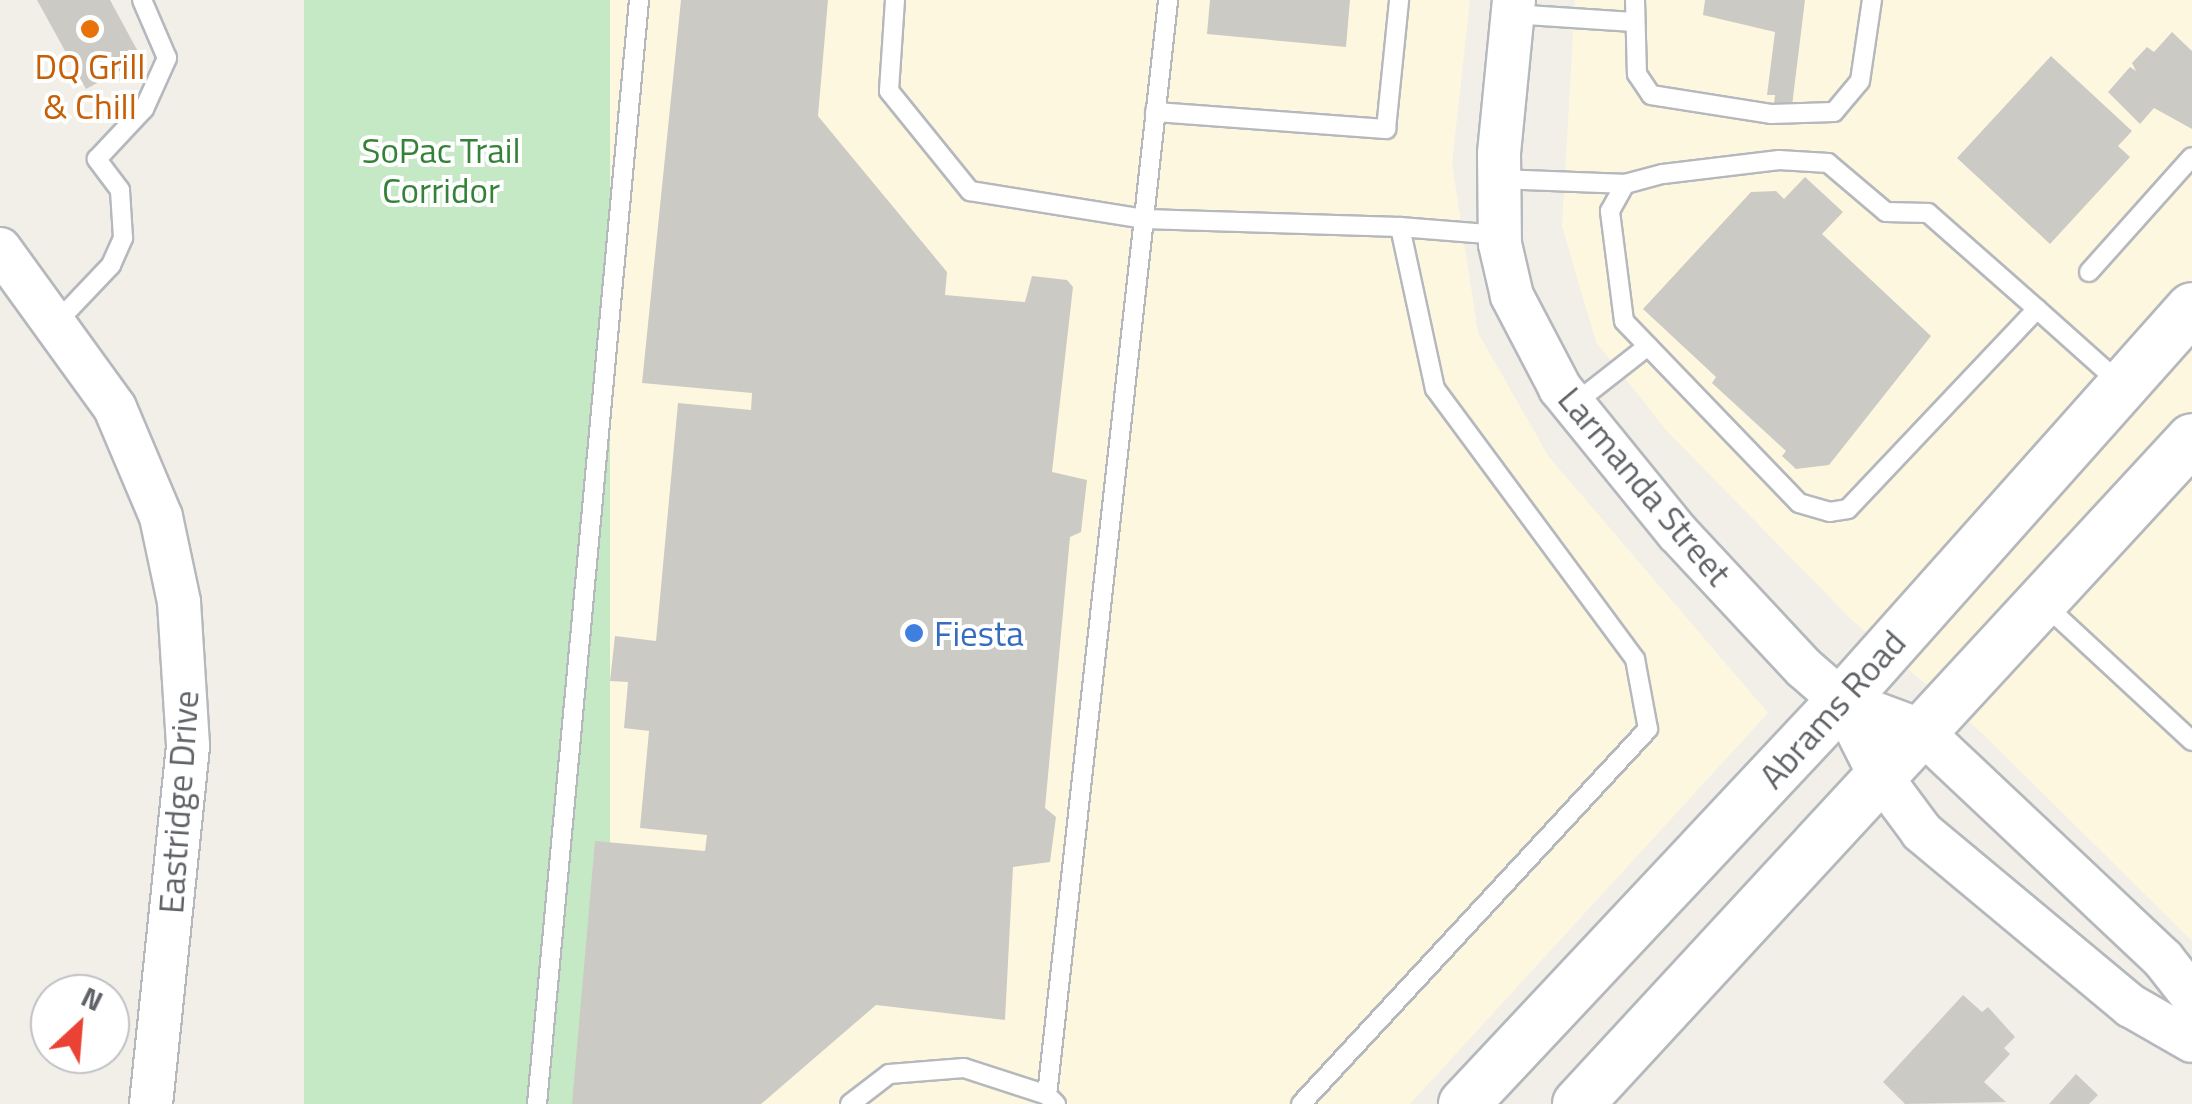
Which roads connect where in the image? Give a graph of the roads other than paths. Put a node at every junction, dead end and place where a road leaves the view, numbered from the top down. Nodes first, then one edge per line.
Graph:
1 (142, 0) edge
2 (639, 0) edge
3 (894, 0) edge
4 (1168, 0) edge
5 (1399, 0) edge
6 (1635, 0) edge
7 (1872, 0) edge
8 (1513, 7) edge
9 (1632, 22) junction
10 (1156, 112) junction
11 (2192, 156) edge
12 (1500, 179) junction
13 (1626, 184) junction
14 (1144, 219) junction
15 (1400, 227) junction
16 (1500, 235) junction
17 (0, 249) edge
18 (2089, 272) dead end
19 (2192, 308) edge
20 (2038, 310) junction
21 (57, 322) junction
22 (1648, 346) junction
23 (2122, 385) junction
24 (1572, 406) junction
25 (2192, 439) edge
26 (2043, 602) junction
27 (1842, 701) junction
28 (1920, 730) junction
29 (2192, 741) edge
30 (1879, 774) junction
31 (2192, 996) edge
32 (2192, 1041) edge
33 (1051, 1100) edge
34 (150, 1104) edge
35 (537, 1104) edge
36 (850, 1104) edge
37 (1301, 1104) edge
38 (1464, 1104) edge
39 (1578, 1104) edge

1 - 21 lane
2 - 35 lane
3 - 14 lane
4 - 10 lane
5 - 10 lane
6 - 9 lane
7 - 9 lane
8 - 9 lane
8 - 12 street, Larmanda Street
10 - 14 lane
11 - 18 lane
12 - 13 lane
12 - 16 street, Larmanda Street
13 - 20 lane
13 - 22 lane
14 - 15 lane
14 - 33 lane
15 - 16 lane
15 - 37 lane
16 - 24 street, Larmanda Street
17 - 21 street, Eastridge Drive
19 - 23 main road, Abrams Road
20 - 22 lane
20 - 23 lane
21 - 34 street, Eastridge Drive
22 - 24 lane
23 - 27 main road, Abrams Road
24 - 27 street, Larmanda Street
25 - 26 main road
26 - 28 main road
26 - 29 lane
27 - 28 street, Larmanda Street
27 - 30 street, Larmanda Street
27 - 38 main road, Abrams Road
28 - 30 main road
28 - 31 street, Larmanda Street
30 - 32 street, Larmanda Street
30 - 39 main road
33 - 36 lane

